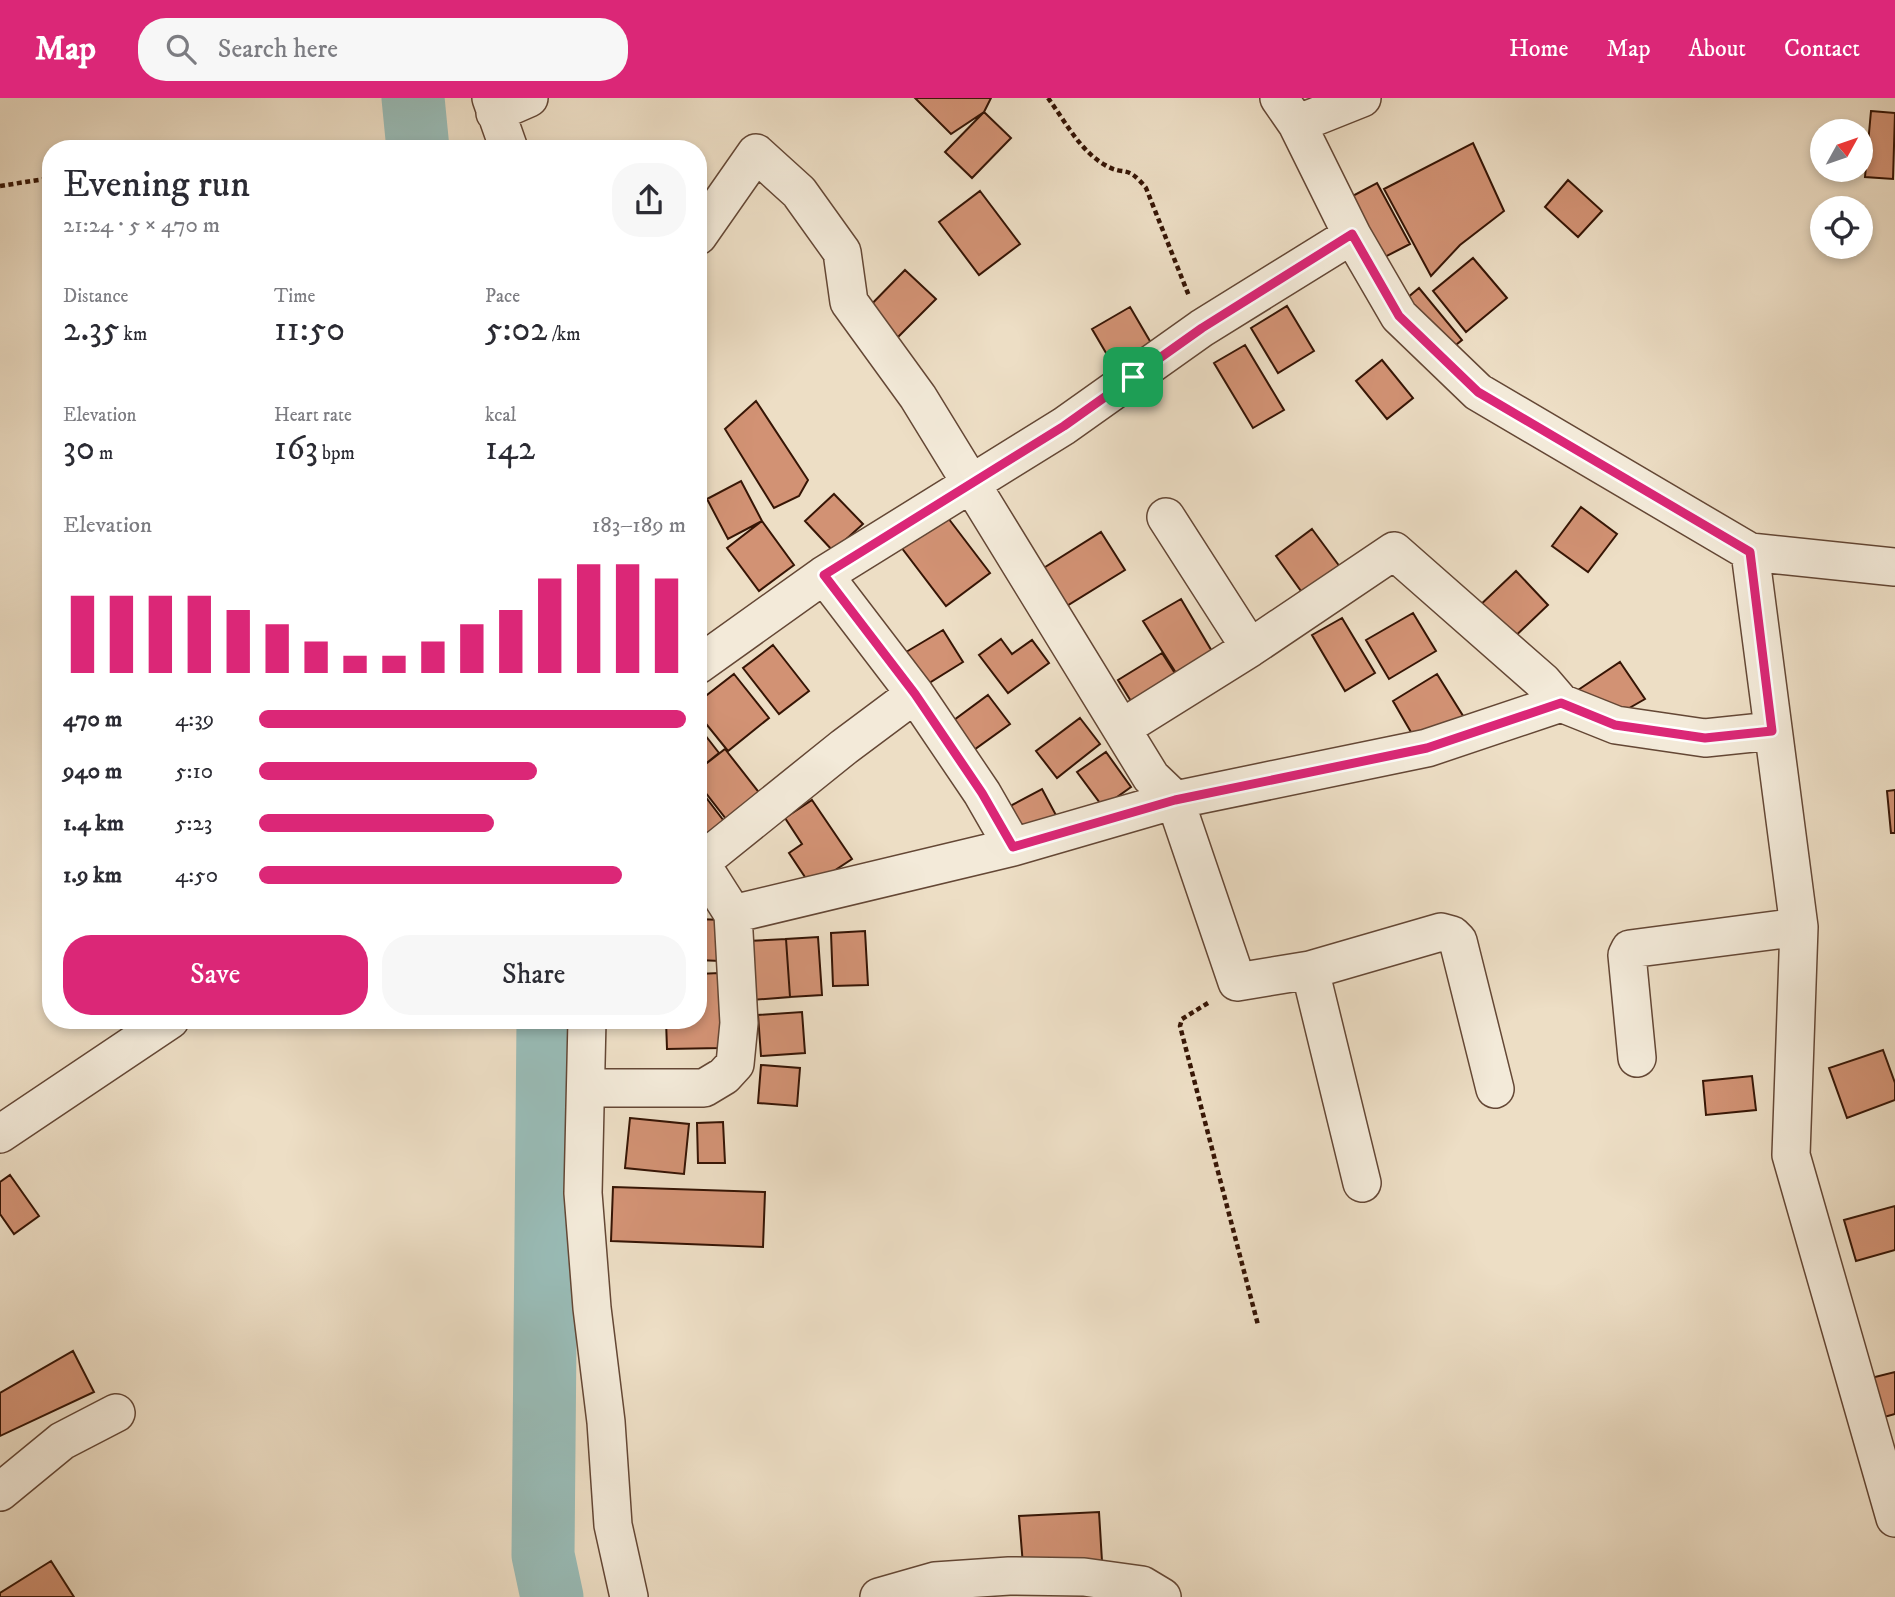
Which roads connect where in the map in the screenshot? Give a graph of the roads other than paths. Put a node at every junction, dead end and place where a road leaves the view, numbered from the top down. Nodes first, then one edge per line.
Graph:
1 (529, 98) edge
2 (1362, 98) edge
3 (493, 106) edge
4 (1288, 111) edge
5 (506, 140) edge
6 (707, 223) edge
7 (1352, 234) junction
8 (973, 483) junction
9 (1166, 517) dead end
10 (1750, 552) junction
11 (1895, 566) edge
12 (824, 575) junction
13 (1250, 648) junction
14 (707, 659) edge
15 (915, 694) junction
16 (1561, 703) junction
17 (1122, 728) junction
18 (1772, 731) junction
19 (1175, 800) junction
20 (1013, 847) junction
21 (707, 855) edge
22 (707, 872) edge
23 (733, 914) junction
24 (1799, 927) junction
25 (1310, 970) junction
26 (157, 1029) edge
27 (587, 1029) edge
28 (1637, 1058) dead end
29 (586, 1088) junction
30 (1495, 1089) dead end
31 (0, 1134) edge
32 (1362, 1183) dead end
33 (116, 1413) dead end
34 (0, 1492) edge
35 (1895, 1518) edge
36 (629, 1597) edge
37 (880, 1597) edge
38 (1162, 1597) edge

1 - 3 street
2 - 4 street
3 - 5 street
4 - 7 street
6 - 8 street
7 - 8 street
7 - 10 street
8 - 12 street
8 - 17 street
9 - 13 street
10 - 11 street
10 - 18 street
12 - 14 street
12 - 15 street
13 - 16 street
13 - 17 street
15 - 20 street
15 - 21 street
16 - 18 street
16 - 19 street
17 - 19 street
18 - 24 street
19 - 20 street
19 - 25 street
20 - 23 street
22 - 23 street
23 - 29 street
24 - 28 street
24 - 35 street
25 - 30 street
25 - 32 street
26 - 31 street
27 - 29 street
29 - 36 street
33 - 34 street
37 - 38 street

